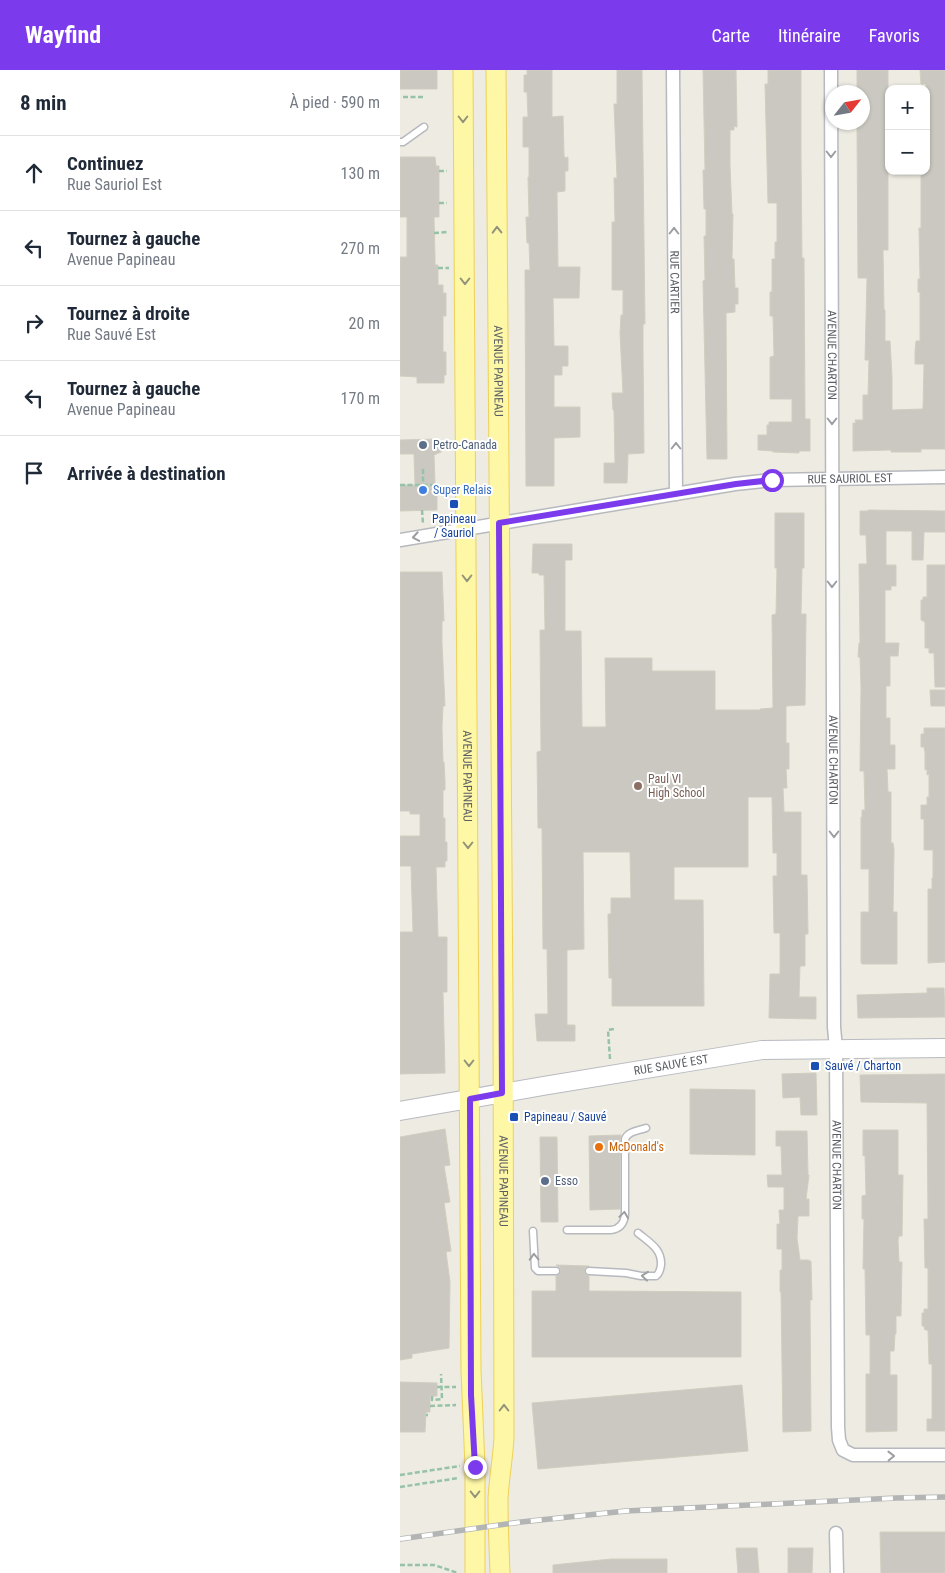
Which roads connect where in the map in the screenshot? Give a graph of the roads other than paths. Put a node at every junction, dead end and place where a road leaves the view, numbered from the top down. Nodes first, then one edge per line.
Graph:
1 (463, 70) edge
2 (496, 70) edge
3 (673, 70) edge
4 (830, 70) edge
5 (424, 127) dead end
6 (400, 142) edge
7 (945, 478) edge
8 (832, 479) junction
9 (676, 494) junction
10 (499, 523) junction
11 (466, 529) junction
12 (400, 540) edge
13 (945, 1048) edge
14 (836, 1049) junction
15 (502, 1093) junction
16 (470, 1099) junction
17 (400, 1111) edge
18 (646, 1128) dead end
19 (567, 1230) dead end
20 (533, 1231) dead end
21 (638, 1233) dead end
22 (556, 1271) dead end
23 (589, 1271) dead end
24 (945, 1455) edge
25 (836, 1532) dead end
26 (475, 1573) edge
27 (500, 1573) edge
28 (837, 1573) edge

1 -> 11 main road, AVENUE PAPINEAU
10 -> 2 main road, AVENUE PAPINEAU
9 -> 3 street, RUE CARTIER
4 -> 8 street, AVENUE CHARTON
5 - 6 lane
7 - 8 street, RUE SAURIOL EST
8 - 9 street, RUE SAURIOL EST
8 -> 14 street, AVENUE CHARTON
9 - 10 street, RUE SAURIOL EST
10 - 11 street, RUE SAURIOL EST
10 - 15 main road, AVENUE PAPINEAU
11 -> 12 street, RUE SAURIOL EST
11 -> 16 main road, AVENUE PAPINEAU
13 - 14 main road, RUE SAUVÉ EST
14 - 15 main road, RUE SAUVÉ EST
14 -> 24 street, AVENUE CHARTON
15 - 16 main road, RUE SAUVÉ EST
27 -> 15 main road, AVENUE PAPINEAU
16 - 17 main road, RUE SAUVÉ EST
16 -> 26 main road, AVENUE PAPINEAU
19 -> 18 lane
22 -> 20 lane
21 -> 23 lane
25 - 28 street

